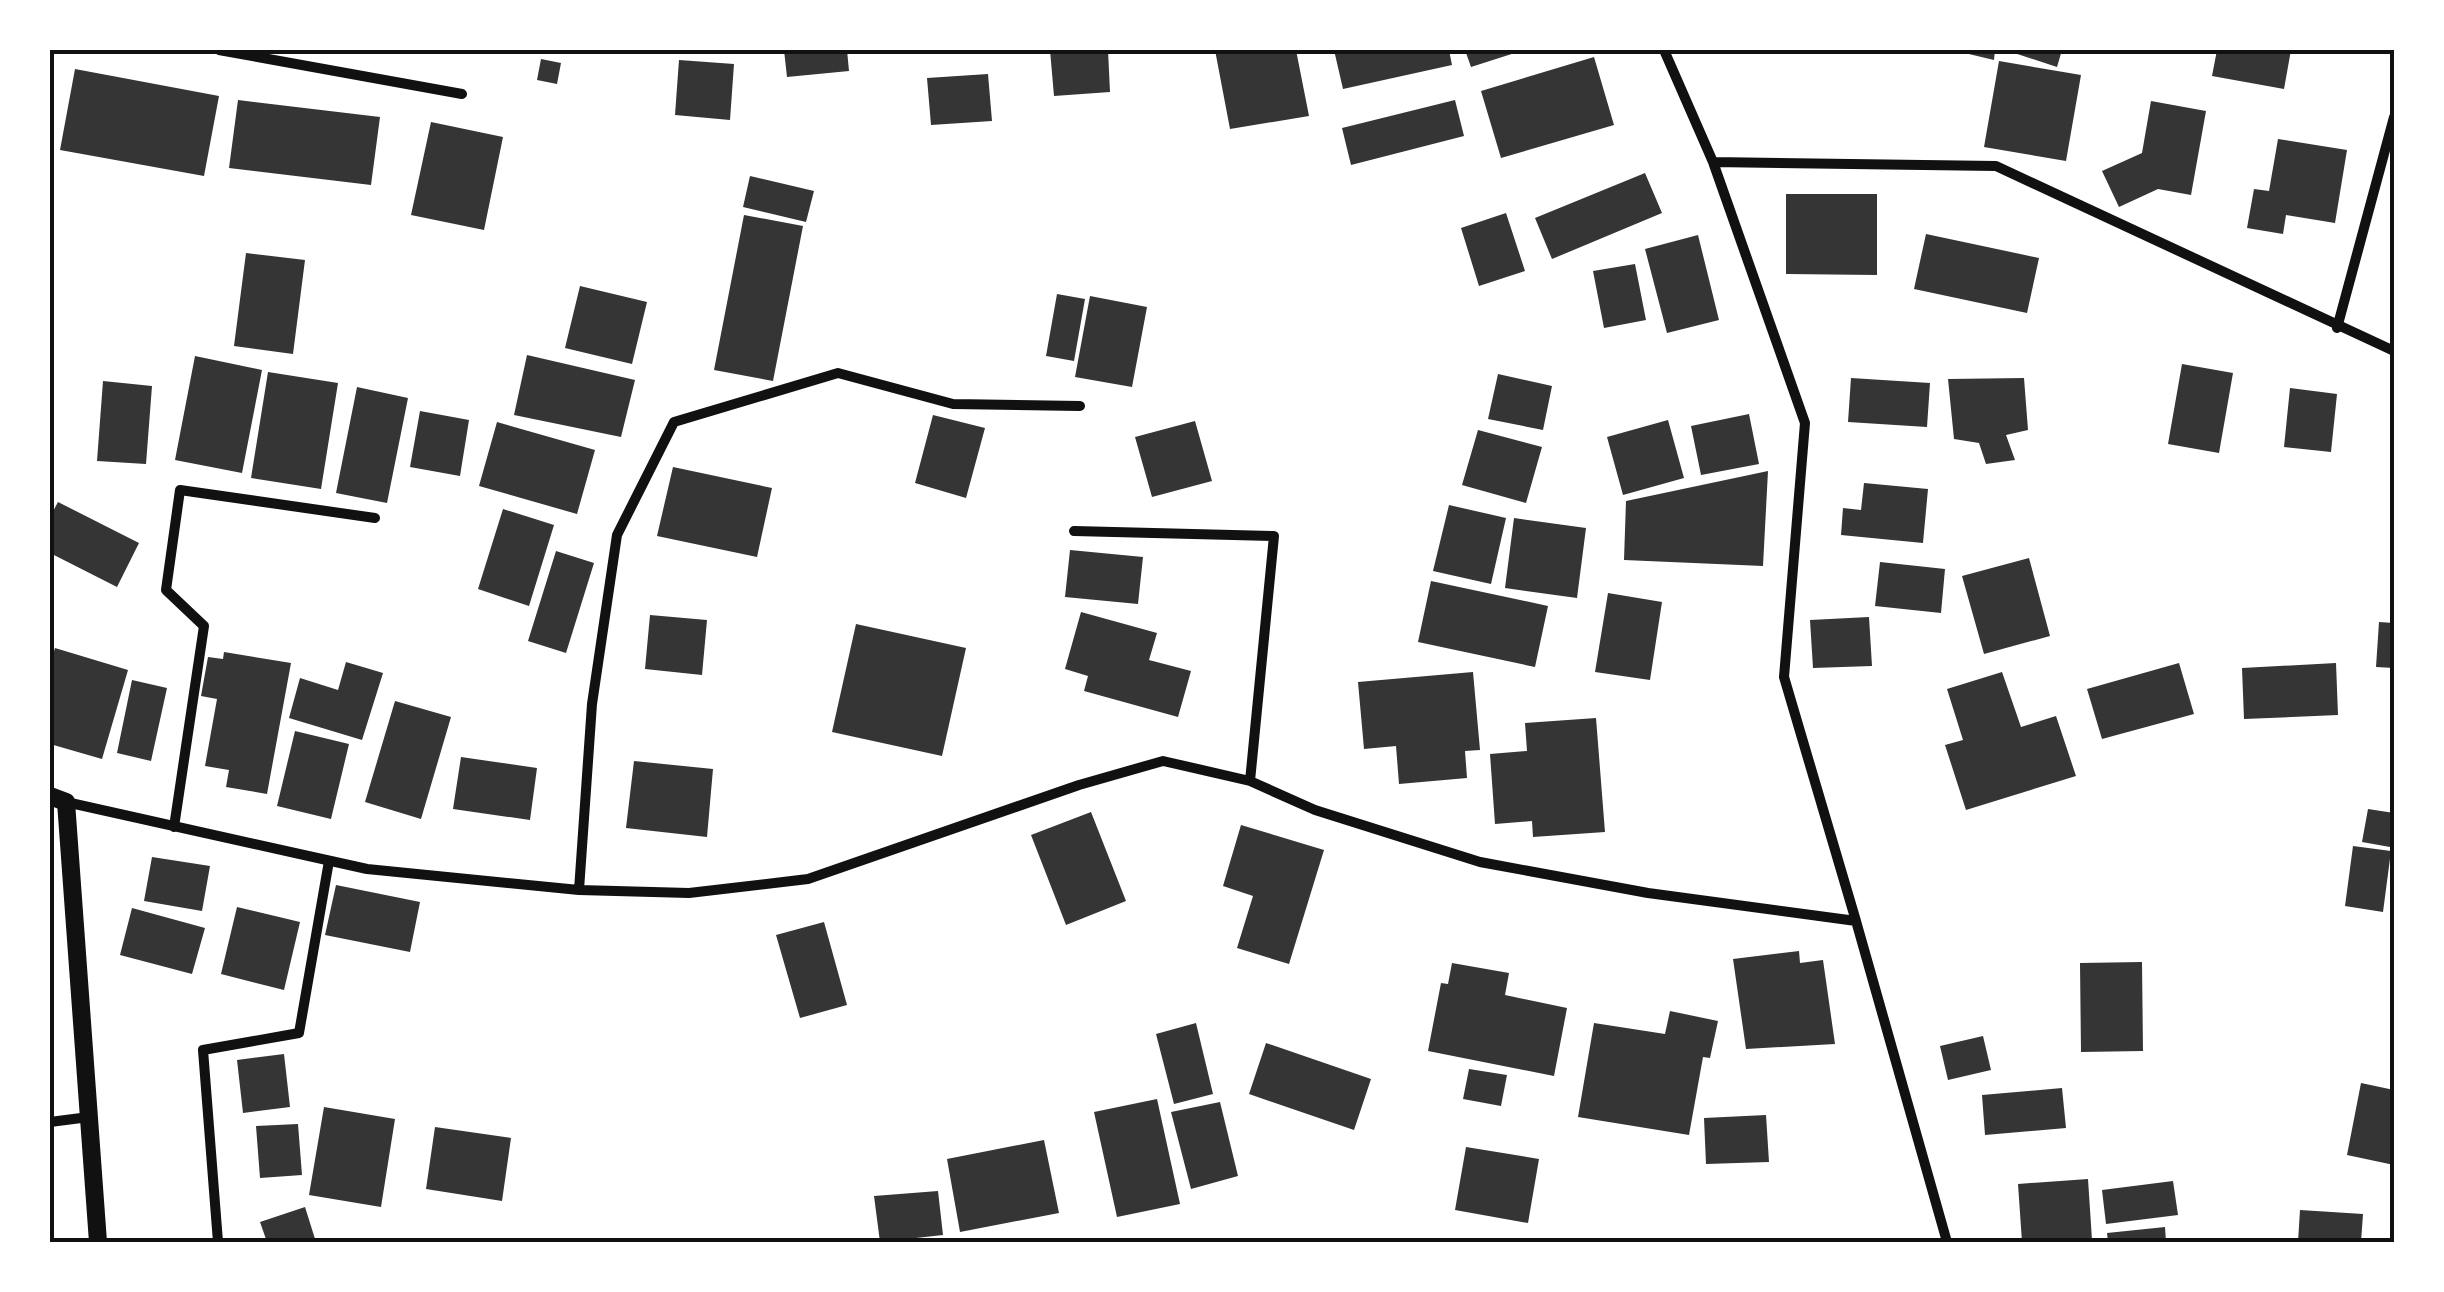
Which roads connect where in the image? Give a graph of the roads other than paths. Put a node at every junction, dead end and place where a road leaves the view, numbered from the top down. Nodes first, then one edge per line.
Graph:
1 (220, 50) edge
2 (1664, 50) edge
3 (462, 94) dead end
4 (2394, 117) edge
5 (1712, 162) junction
6 (2337, 328) junction
7 (2394, 351) edge
8 (1080, 406) dead end
9 (374, 518) dead end
10 (1074, 531) dead end
11 (1250, 781) junction
12 (58, 799) edge
13 (174, 828) junction
14 (329, 860) junction
15 (579, 890) junction
16 (1856, 921) junction
17 (88, 1117) junction
18 (50, 1122) edge
19 (98, 1242) edge
20 (218, 1242) edge
21 (1947, 1242) edge

1 - 3 street
2 - 5 street
4 - 6 street
5 - 6 street
5 - 16 street
6 - 7 street
8 - 15 street
9 - 13 street
10 - 11 street
11 - 15 street
11 - 16 street
12 - 13 street
12 - 17 street
13 - 14 street
14 - 15 street
14 - 20 street
16 - 21 street
17 - 18 street
17 - 19 street

